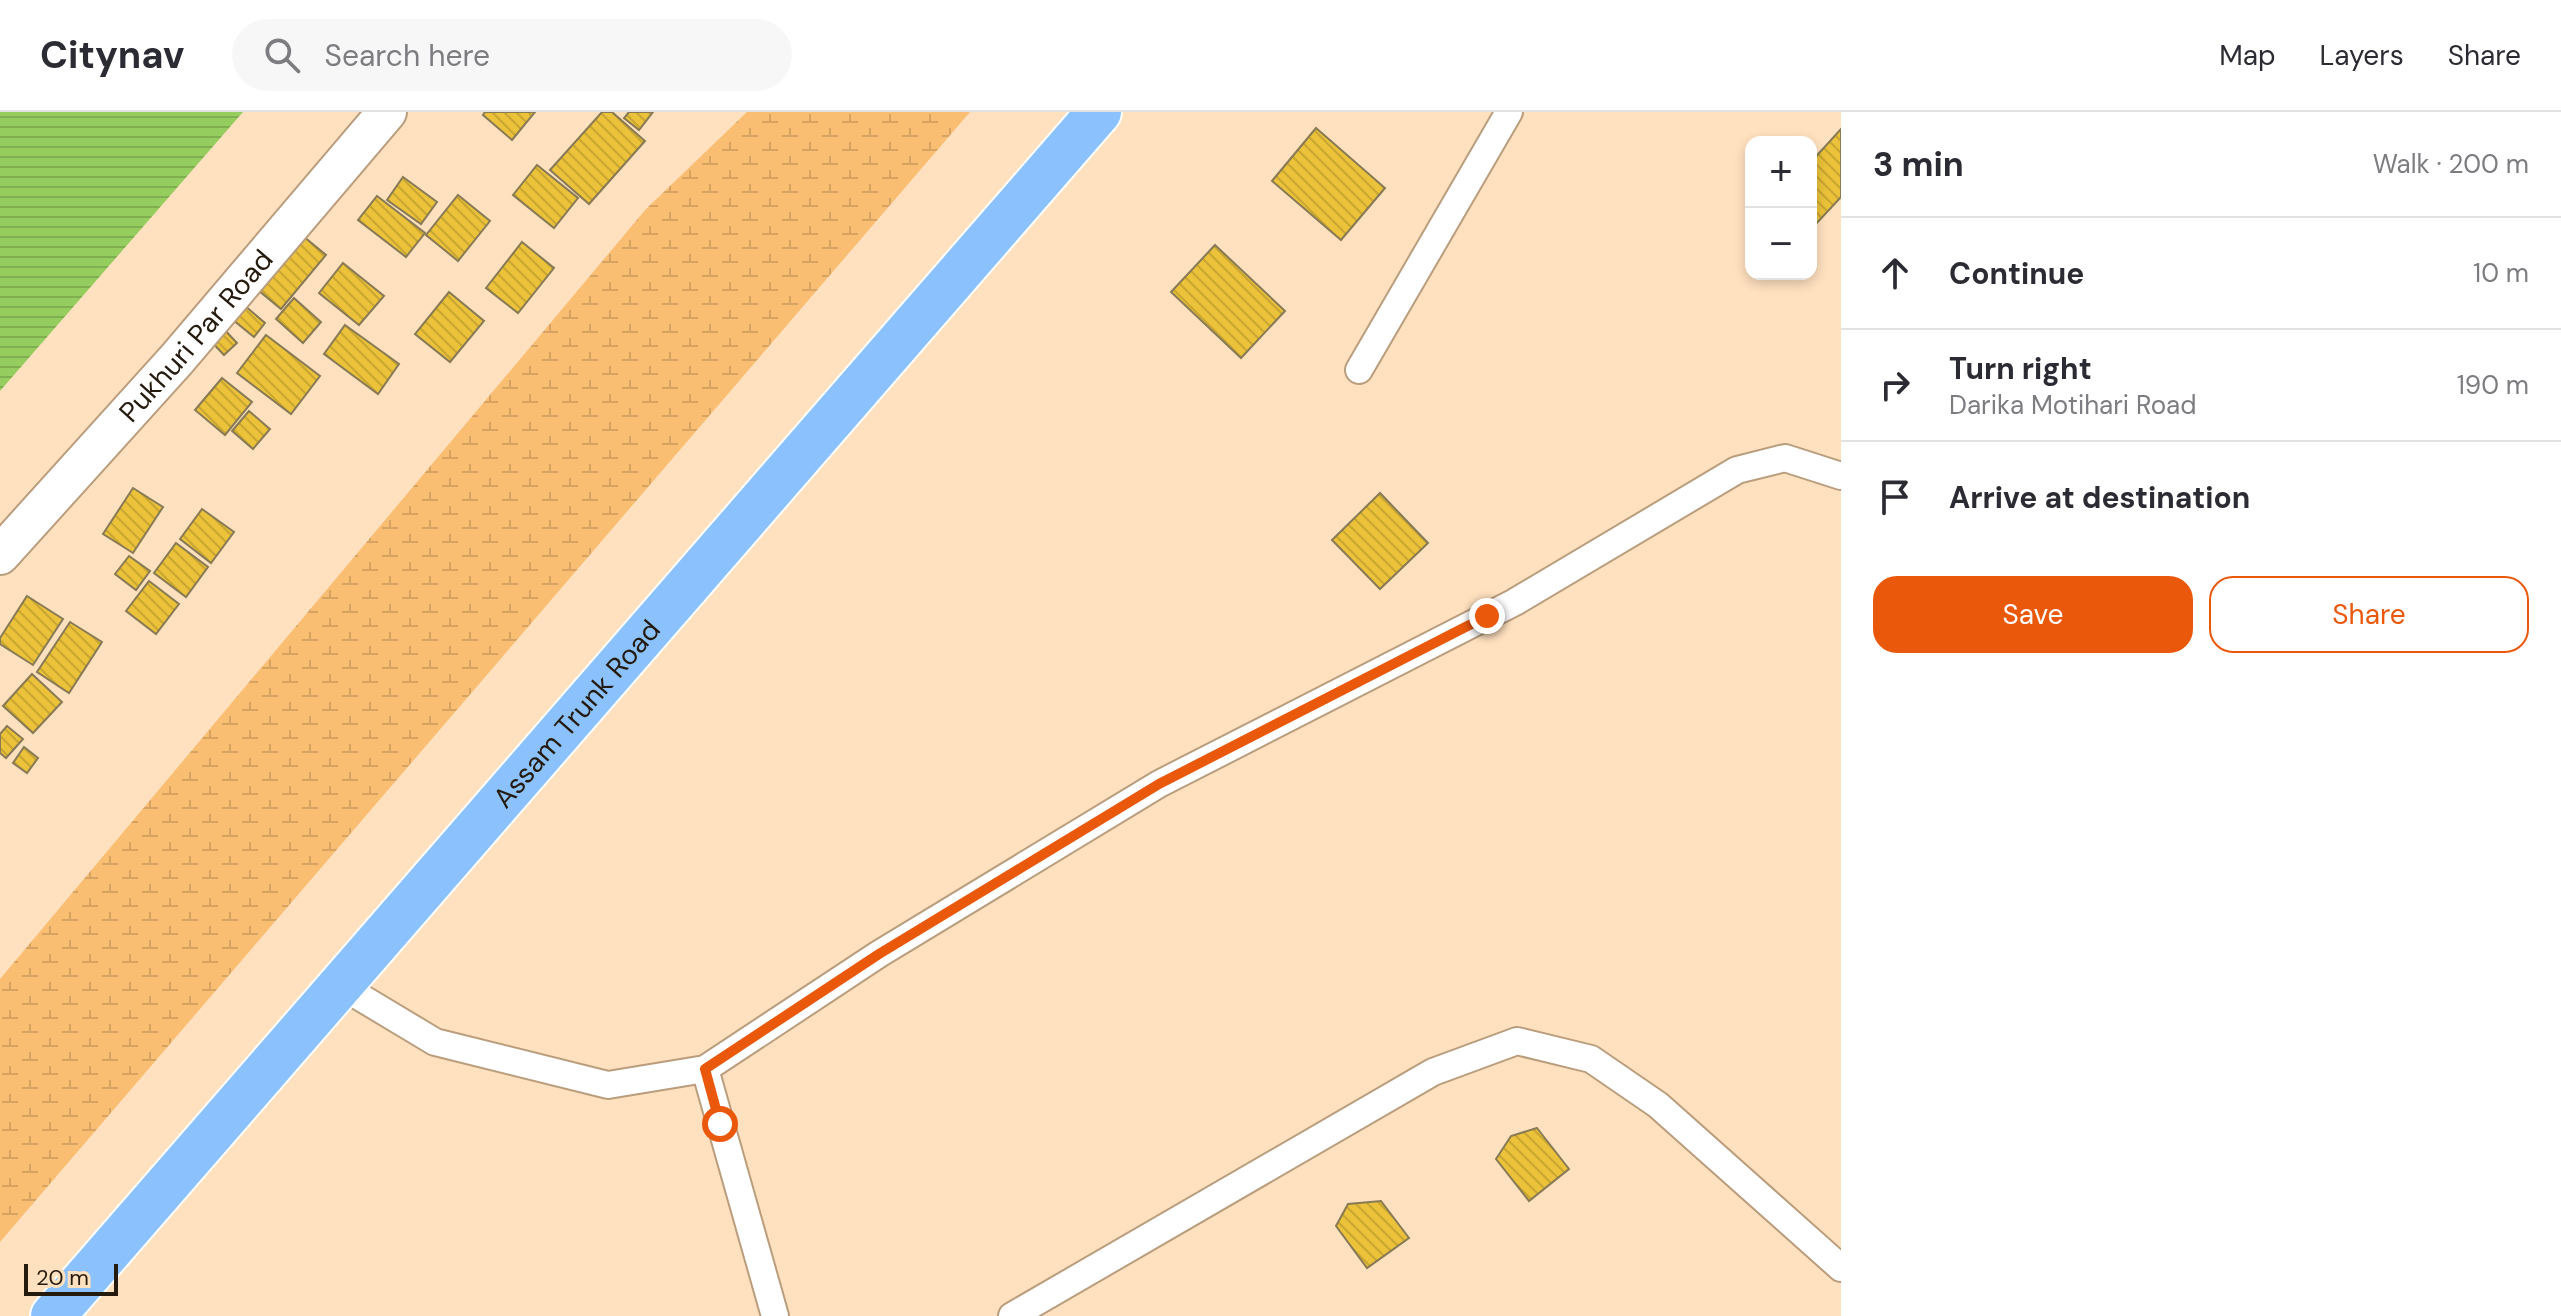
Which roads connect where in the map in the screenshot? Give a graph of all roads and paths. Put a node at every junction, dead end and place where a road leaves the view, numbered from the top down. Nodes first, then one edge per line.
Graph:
1 (387, 112) edge
2 (1099, 112) edge
3 (1509, 112) edge
4 (1359, 370) dead end
5 (1841, 476) edge
6 (0, 555) edge
7 (340, 985) junction
8 (705, 1069) junction
9 (1841, 1268) edge
10 (53, 1316) edge
11 (775, 1316) edge
12 (1012, 1316) edge

1 - 6 street, Pukhuri Par Road
2 - 7 highway, Assam Trunk Road
3 - 4 street
5 - 8 street
7 - 8 street
7 - 10 highway, Assam Trunk Road
8 - 11 street
9 - 12 street

